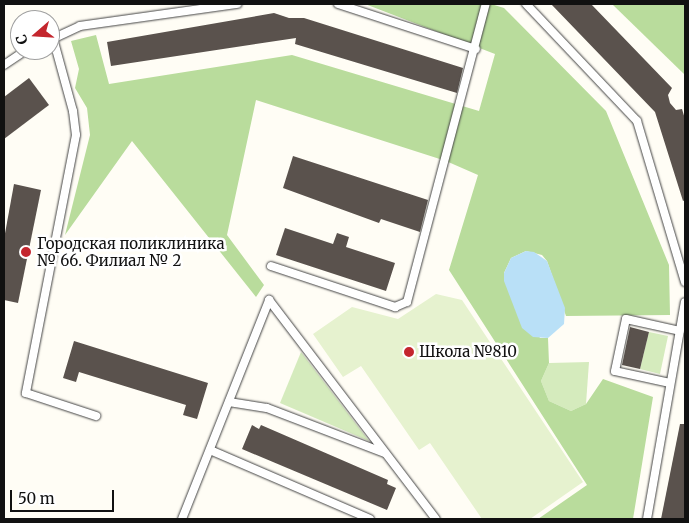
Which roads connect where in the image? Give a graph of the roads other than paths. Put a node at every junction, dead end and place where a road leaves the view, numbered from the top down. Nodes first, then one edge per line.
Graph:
1 (237, 4) edge
2 (338, 4) edge
3 (486, 4) edge
4 (526, 4) edge
5 (60, 35) edge
6 (476, 49) junction
7 (58, 60) edge
8 (271, 266) dead end
9 (685, 282) edge
10 (685, 302) edge
11 (680, 331) junction
12 (670, 383) junction
13 (229, 402) junction
14 (96, 416) dead end
15 (210, 450) junction
16 (386, 453) junction
17 (182, 519) edge
18 (370, 519) edge
19 (436, 519) edge
20 (647, 519) edge

1 - 5 lane
2 - 6 lane
3 - 6 lane
4 - 9 lane
6 - 8 lane
7 - 14 lane
10 - 11 lane
11 - 12 lane
11 - 12 lane
12 - 20 lane
13 - 15 lane
13 - 16 lane
13 - 16 lane
15 - 17 lane
15 - 18 lane
16 - 19 lane

